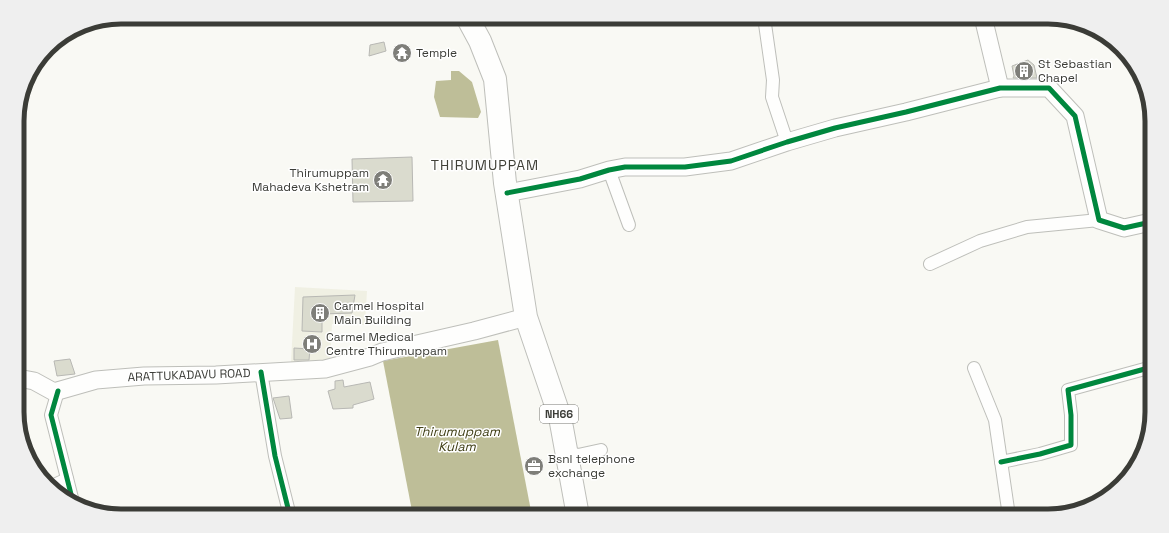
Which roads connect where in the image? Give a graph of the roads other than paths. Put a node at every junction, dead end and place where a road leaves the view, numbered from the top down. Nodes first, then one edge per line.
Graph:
1 (470, 24) edge
2 (765, 24) edge
3 (985, 24) edge
4 (1000, 88) junction
5 (787, 142) junction
6 (609, 170) junction
7 (506, 193) junction
8 (1099, 220) junction
9 (1145, 224) edge
10 (629, 225) dead end
11 (930, 264) dead end
12 (526, 317) junction
13 (974, 368) dead end
14 (1145, 369) edge
15 (261, 372) junction
16 (24, 379) edge
17 (58, 391) junction
18 (601, 450) dead end
19 (567, 452) junction
20 (1001, 462) junction
21 (67, 479) junction
22 (56, 484) edge
23 (71, 496) edge
24 (288, 509) edge
25 (577, 509) edge
26 (1008, 509) edge

1 - 7 highway, NH66
2 - 5 street
3 - 4 street
4 - 5 street
4 - 8 street
5 - 6 street
6 - 7 street
6 - 10 street
7 - 12 highway, NH66
8 - 9 street
8 - 11 street
12 - 15 street, ARATTUKADAVU ROAD
12 - 19 highway, NH66
13 - 20 street
14 - 20 street
15 - 17 street, ARATTUKADAVU ROAD
15 - 24 street
16 - 17 street
17 - 21 street
18 - 19 street
19 - 25 highway, NH66
20 - 26 street
21 - 22 street
21 - 23 street

